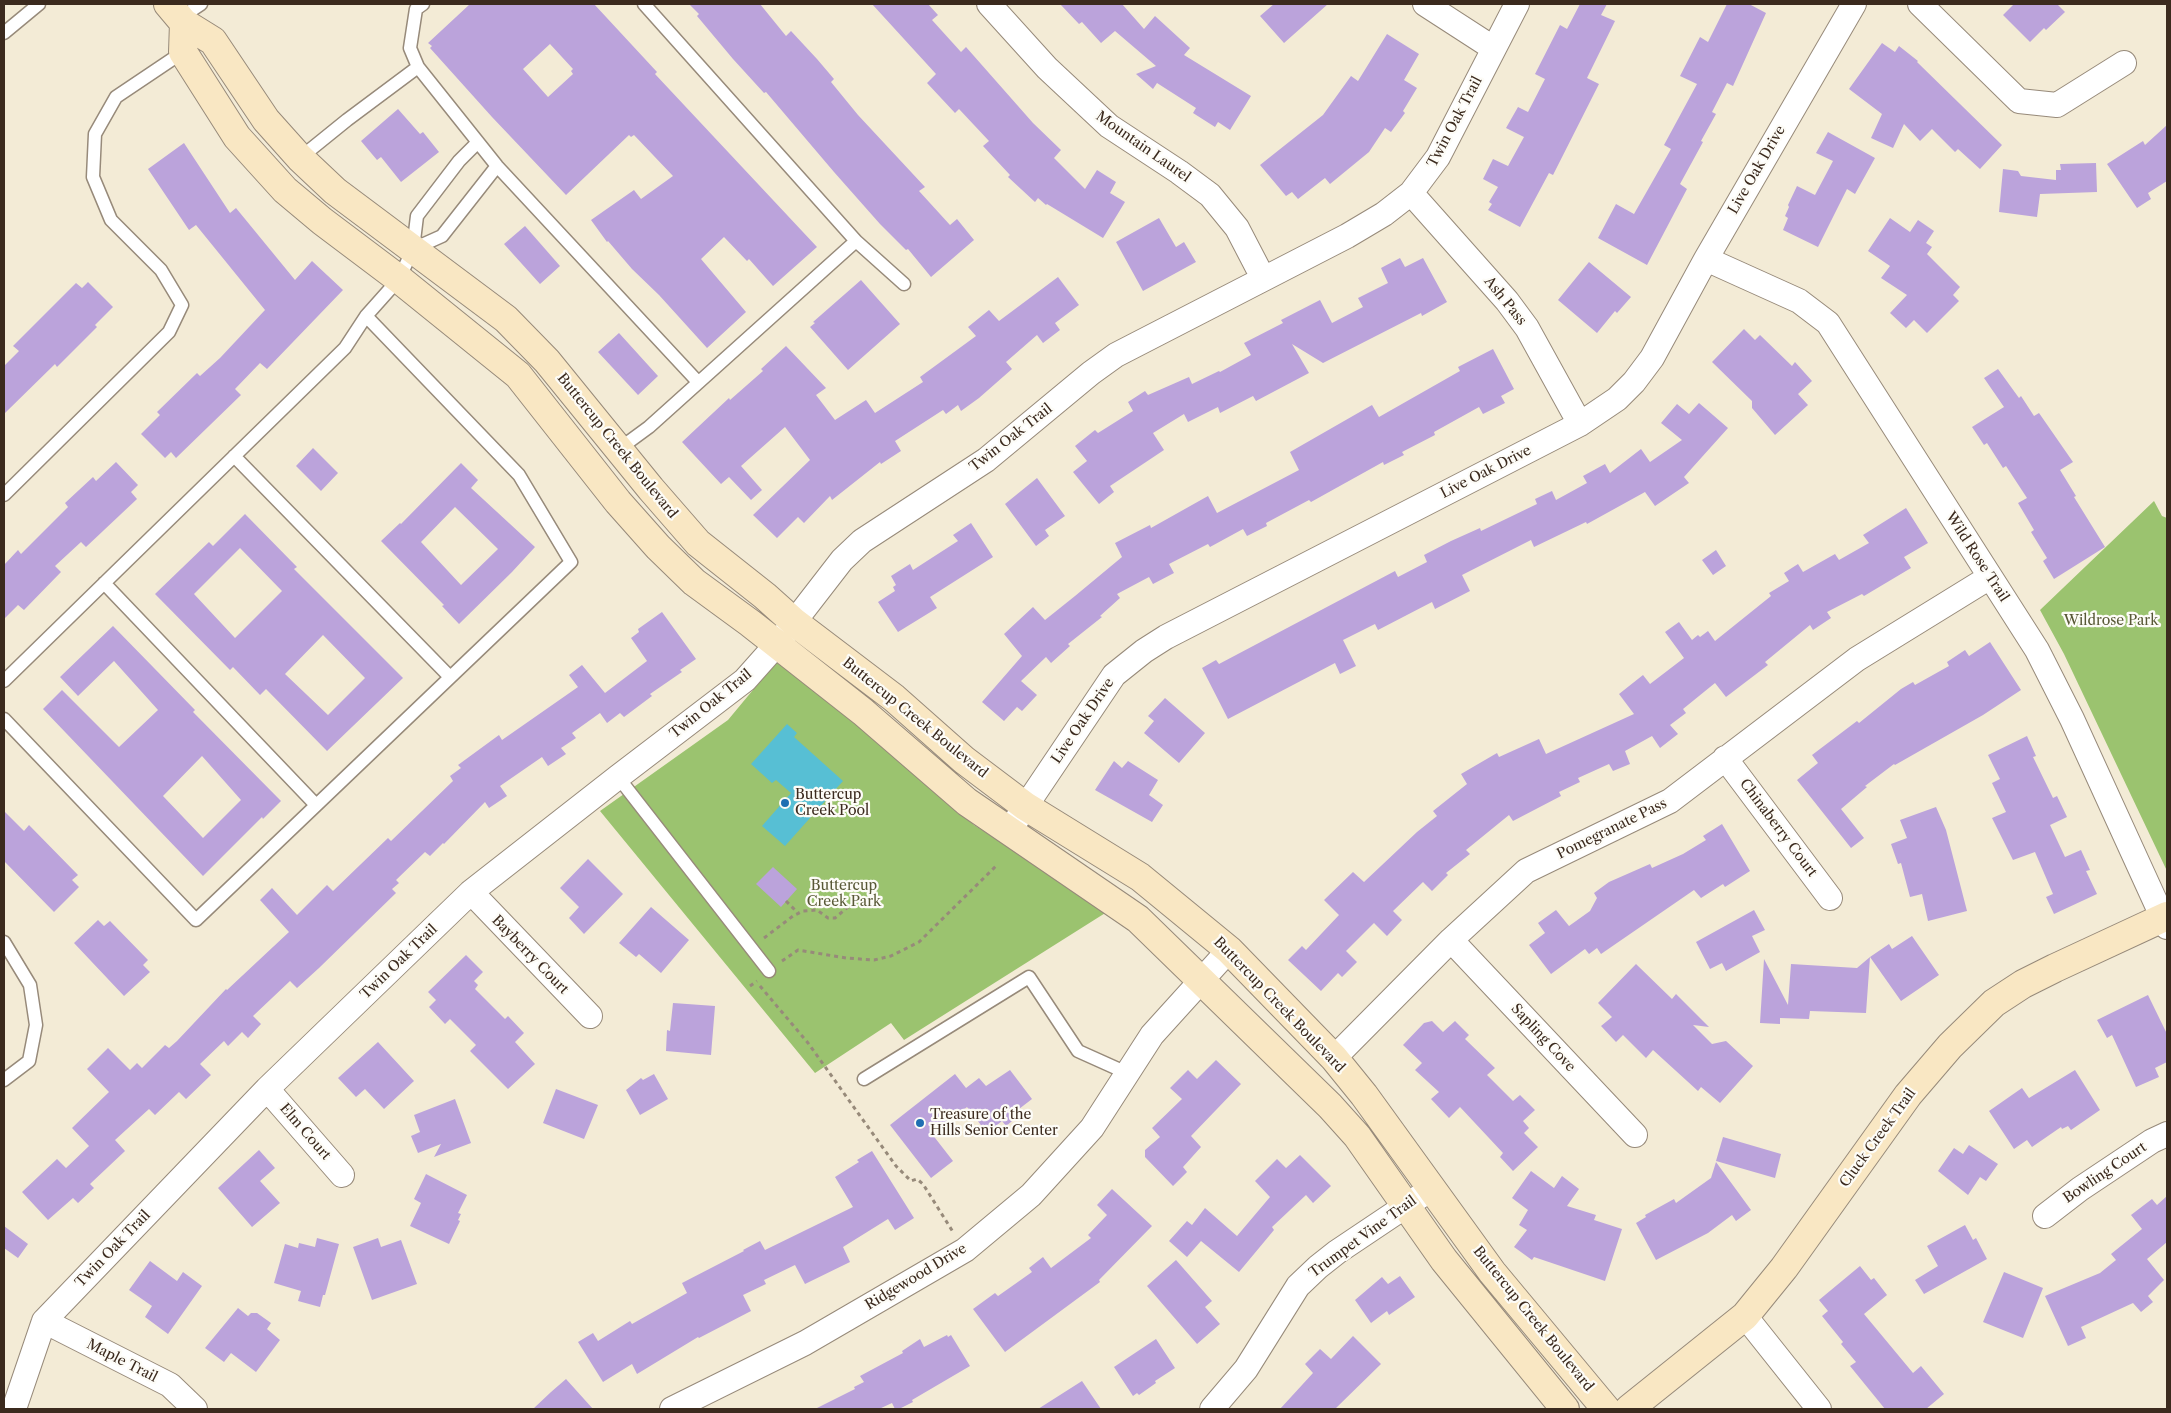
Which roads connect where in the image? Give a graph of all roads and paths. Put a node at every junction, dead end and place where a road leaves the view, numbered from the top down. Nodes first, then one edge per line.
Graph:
1 (39, 4) edge
2 (423, 4) edge
3 (644, 4) edge
4 (989, 4) edge
5 (1425, 4) edge
6 (1517, 4) edge
7 (1854, 4) edge
8 (1920, 4) edge
9 (183, 12) edge
10 (4, 32) edge
11 (1493, 48) junction
12 (183, 52) junction
13 (2124, 63) dead end
14 (418, 67) junction
15 (478, 142) junction
16 (300, 158) junction
17 (497, 166) junction
18 (1411, 192) junction
19 (856, 241) junction
20 (412, 249) junction
21 (1706, 259) junction
22 (1263, 278) junction
23 (399, 279) junction
24 (904, 284) dead end
25 (366, 316) junction
26 (698, 382) junction
27 (1580, 424) junction
28 (619, 449) junction
29 (234, 456) junction
30 (4, 495) edge
31 (1990, 577) junction
32 (104, 583) junction
33 (794, 622) junction
34 (777, 644) junction
35 (450, 678) junction
36 (4, 681) edge
37 (4, 719) edge
38 (1725, 758) junction
39 (618, 777) junction
40 (316, 805) junction
41 (1026, 806) junction
42 (1009, 831) junction
43 (996, 866) dead end
44 (471, 892) junction
45 (1830, 898) dead end
46 (786, 901) dead end
47 (849, 906) dead end
48 (798, 913) junction
49 (2166, 921) edge
50 (777, 928) dead end
51 (1451, 940) junction
52 (4, 942) edge
53 (1229, 950) junction
54 (795, 951) dead end
55 (769, 971) dead end
56 (1202, 980) junction
57 (756, 982) dead end
58 (590, 1016) dead end
59 (1334, 1058) junction
60 (1128, 1073) junction
61 (864, 1079) dead end
62 (4, 1080) edge
63 (267, 1089) junction
64 (2167, 1134) edge
65 (1634, 1135) dead end
66 (342, 1175) dead end
67 (1431, 1189) junction
68 (1406, 1205) junction
69 (2045, 1216) dead end
70 (965, 1250) junction
71 (1745, 1316) junction
72 (44, 1321) junction
73 (14, 1409) edge
74 (195, 1409) edge
75 (672, 1409) edge
76 (1212, 1409) edge
77 (1565, 1409) edge
78 (1606, 1409) edge
79 (1629, 1409) edge
80 (1818, 1409) edge

1 - 10 lane
2 - 14 lane
3 - 19 lane
4 - 22 street, Mountain Laurel
5 - 11 street
6 - 11 street, Twin Oak Trail
7 - 21 street, Live Oak Drive
8 - 13 street
9 - 12 street, Buttercup Creek Boulevard
9 - 16 street, Buttercup Creek Boulevard
11 - 18 street, Twin Oak Trail
12 - 23 street, Buttercup Creek Boulevard
12 - 30 lane
14 - 15 lane
14 - 16 lane
15 - 17 lane
15 - 20 lane
16 - 20 street, Buttercup Creek Boulevard
17 - 20 lane
17 - 26 lane
18 - 22 street, Twin Oak Trail
18 - 27 street, Ash Pass
19 - 24 lane
19 - 26 lane
20 - 23 lane
20 - 28 street, Buttercup Creek Boulevard
21 - 27 street, Live Oak Drive
21 - 31 street, Wild Rose Trail
22 - 33 street, Twin Oak Trail
23 - 25 lane
23 - 34 street, Buttercup Creek Boulevard
25 - 29 lane
25 - 35 lane
26 - 28 lane
27 - 41 street, Live Oak Drive
28 - 33 street, Buttercup Creek Boulevard
29 - 32 lane
29 - 35 lane
31 - 38 street, Pomegranate Pass
31 - 49 street, Wild Rose Trail
32 - 36 lane
32 - 40 lane
33 - 34 street, Twin Oak Trail
33 - 41 street, Buttercup Creek Boulevard
34 - 39 street, Twin Oak Trail
34 - 42 street, Buttercup Creek Boulevard
35 - 40 lane
37 - 40 lane
38 - 45 street, Chinaberry Court
38 - 51 street, Pomegranate Pass
39 - 44 street, Twin Oak Trail
39 - 55 lane
41 - 42 street, Live Oak Drive
41 - 53 street, Buttercup Creek Boulevard
42 - 56 street, Buttercup Creek Boulevard
43 - 54 path
44 - 58 street, Bayberry Court
44 - 63 street, Twin Oak Trail
46 - 48 path
47 - 48 path
48 - 50 path
49 - 71 street, Cluck Creek Trail
51 - 59 street, Pomegranate Pass
51 - 65 street, Sapling Cove
52 - 62 lane
53 - 56 street, Ridgewood Drive
53 - 59 street, Buttercup Creek Boulevard
56 - 60 street, Ridgewood Drive
56 - 68 street, Buttercup Creek Boulevard
57 - 70 path
59 - 67 street, Buttercup Creek Boulevard
60 - 61 lane
60 - 70 street, Ridgewood Drive
63 - 66 street, Elm Court
63 - 72 street, Twin Oak Trail
64 - 69 street, Bowling Court
67 - 68 street, Trumpet Vine Trail
67 - 78 street, Buttercup Creek Boulevard
68 - 76 street, Trumpet Vine Trail
68 - 77 street, Buttercup Creek Boulevard
70 - 75 street, Ridgewood Drive
71 - 79 street, Cluck Creek Trail
71 - 80 street
72 - 73 street, Twin Oak Trail
72 - 74 street, Maple Trail

